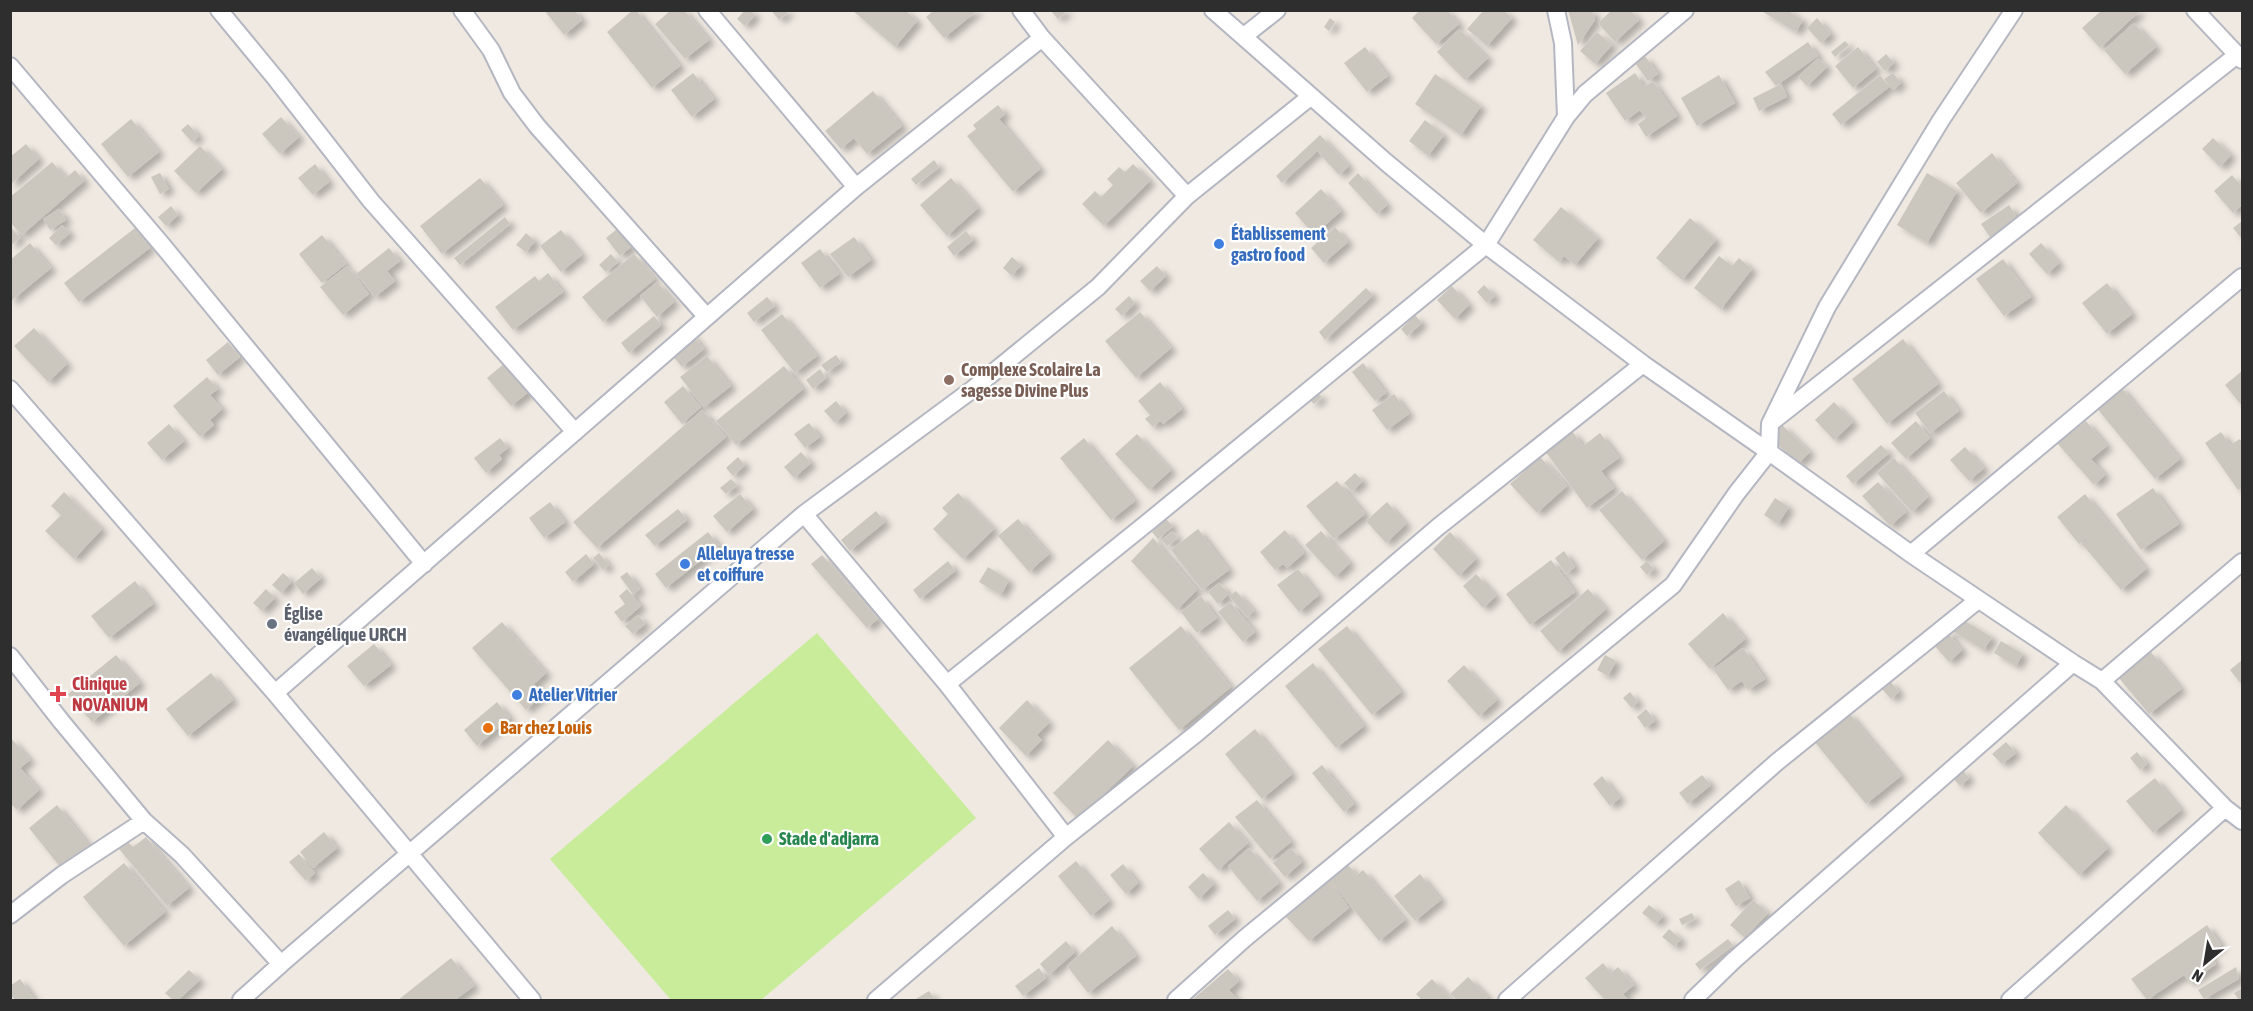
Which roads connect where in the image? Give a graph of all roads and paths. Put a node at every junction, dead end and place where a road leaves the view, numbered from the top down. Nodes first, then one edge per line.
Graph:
1 (219, 10) edge
2 (462, 10) edge
3 (707, 10) edge
4 (1021, 10) edge
5 (1213, 10) edge
6 (1277, 10) edge
7 (1556, 10) edge
8 (1685, 10) edge
9 (2014, 10) edge
10 (2195, 10) edge
11 (1244, 36) junction
12 (1042, 38) junction
13 (2240, 58) edge
14 (10, 66) edge
15 (1311, 97) junction
16 (1566, 117) junction
17 (856, 187) junction
18 (1187, 196) junction
19 (1486, 245) junction
20 (2242, 277) edge
21 (706, 316) junction
22 (1642, 364) junction
23 (10, 389) edge
24 (18, 410) edge
25 (1770, 424) junction
26 (575, 432) junction
27 (1769, 452) junction
28 (804, 514) junction
29 (1911, 555) junction
30 (2242, 562) edge
31 (424, 564) junction
32 (1978, 600) junction
33 (10, 656) edge
34 (2073, 663) junction
35 (2102, 681) junction
36 (947, 684) junction
37 (275, 693) junction
38 (2225, 808) junction
39 (144, 820) junction
40 (2242, 821) edge
41 (1066, 837) junction
42 (409, 855) junction
43 (10, 915) edge
44 (281, 964) junction
45 (247, 998) edge
46 (532, 1000) edge
47 (876, 1000) edge
48 (1176, 1000) edge
49 (1507, 1000) edge
50 (1693, 1000) edge
51 (2010, 1000) edge

1 - 26 street
2 - 21 street
3 - 17 street
4 - 12 street
5 - 11 street
6 - 11 street
7 - 16 street
8 - 16 street
9 - 25 street
10 - 13 street
11 - 15 street
12 - 17 street
12 - 18 street
13 - 25 street
14 - 31 street
15 - 18 street
15 - 19 street
16 - 19 street
17 - 21 street
18 - 28 street
19 - 22 street
19 - 36 street
20 - 29 street
21 - 26 street
22 - 27 street
22 - 41 street
23 - 24 street
24 - 37 street
25 - 27 street
26 - 31 street
27 - 29 street
27 - 48 street
28 - 36 street
28 - 42 street
29 - 32 street
30 - 35 street
31 - 37 street
32 - 34 street
32 - 49 street
33 - 39 street
34 - 35 street
34 - 50 street
35 - 38 street
36 - 41 street
37 - 42 street
38 - 40 street
38 - 51 street
39 - 43 street
39 - 44 street
41 - 47 street
42 - 44 street
42 - 46 street
44 - 45 street

